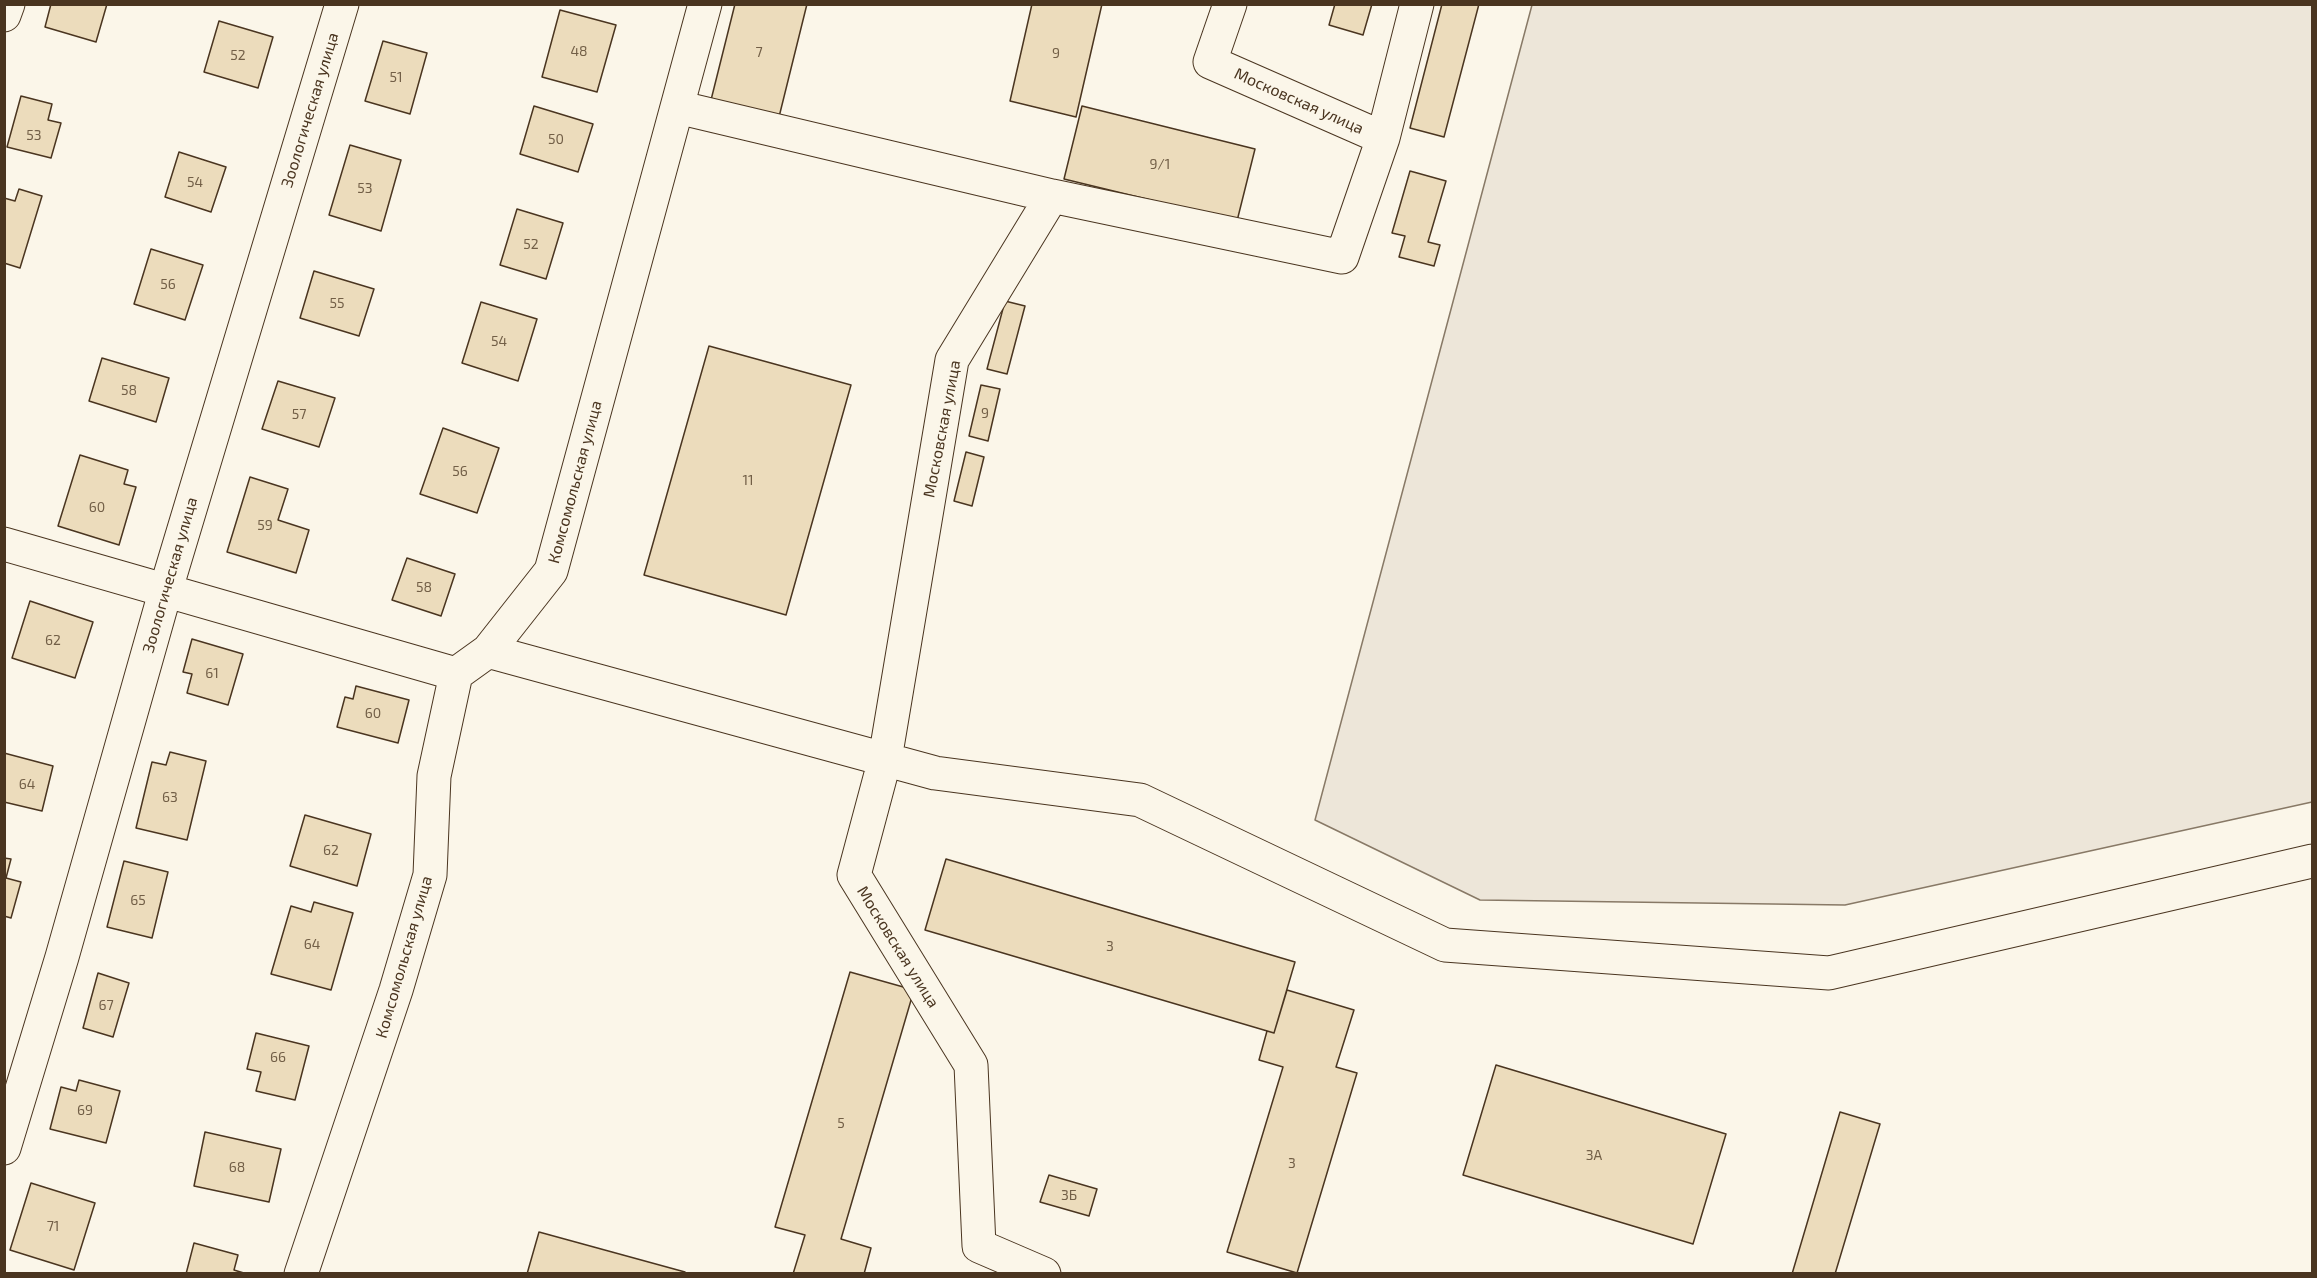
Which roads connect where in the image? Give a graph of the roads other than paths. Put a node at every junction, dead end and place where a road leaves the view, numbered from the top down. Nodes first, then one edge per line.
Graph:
1 (8, 4) edge
2 (342, 4) edge
3 (705, 4) edge
4 (1230, 4) edge
5 (1417, 4) edge
6 (4, 15) edge
7 (677, 107) junction
8 (1383, 138) junction
9 (1052, 196) junction
10 (4, 544) edge
11 (166, 589) junction
12 (489, 651) junction
13 (456, 674) junction
14 (885, 759) junction
15 (2313, 861) edge
16 (4, 1148) edge
17 (301, 1274) edge
18 (1044, 1274) edge

1 - 6 street
2 - 11 street, Зоологическая улица
3 - 7 street, Комсомольская улица
4 - 8 street, Московская улица
5 - 8 street
7 - 9 street
7 - 12 street, Комсомольская улица
8 - 9 street, Московская улица
9 - 14 street, Московская улица
10 - 11 street
11 - 13 street
11 - 16 street, Зоологическая улица
12 - 13 street, Комсомольская улица
12 - 14 street
13 - 17 street, Комсомольская улица
14 - 15 street
14 - 18 street, Московская улица

